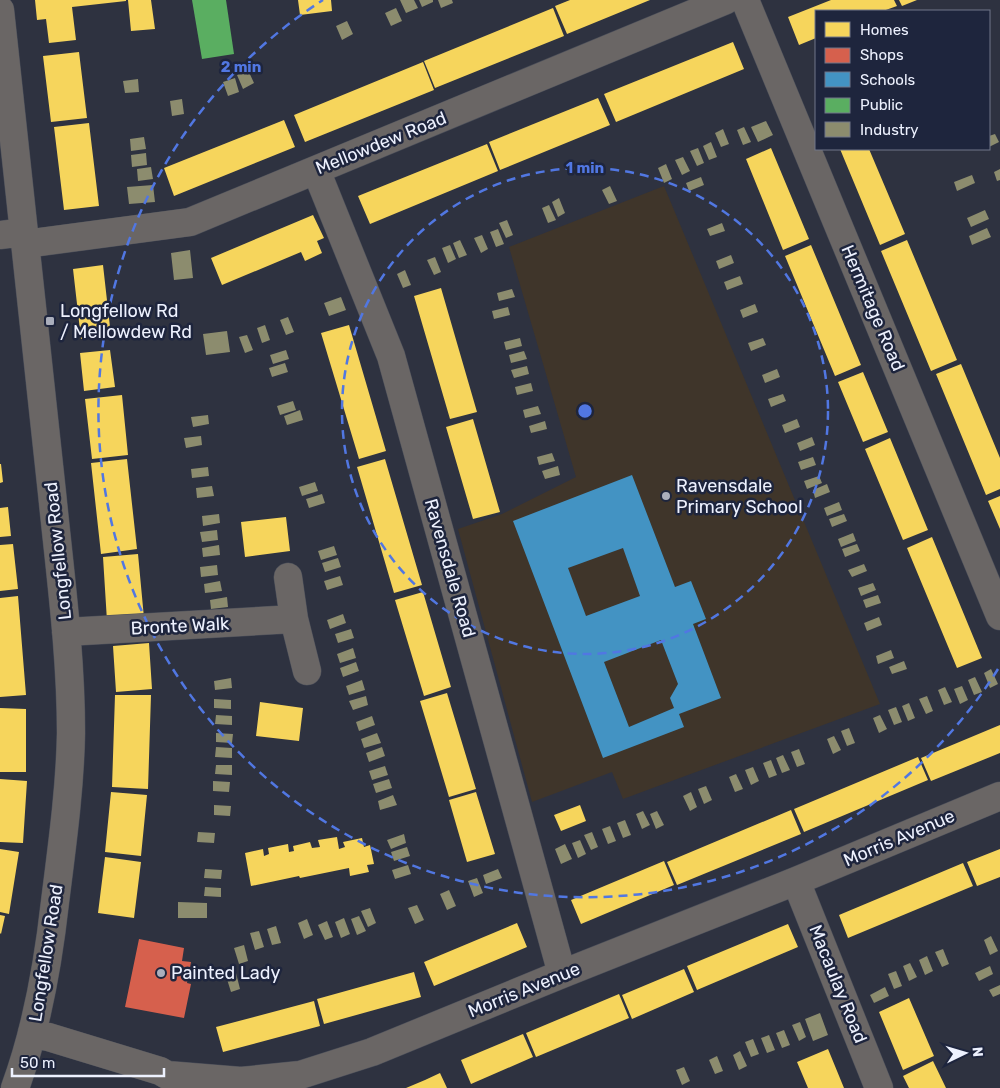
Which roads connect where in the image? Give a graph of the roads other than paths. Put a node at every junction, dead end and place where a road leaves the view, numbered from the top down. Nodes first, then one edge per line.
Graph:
1 (726, 0) edge
2 (745, 0) edge
3 (0, 10) edge
4 (316, 170) junction
5 (16, 237) edge
6 (288, 577) dead end
7 (1000, 616) edge
8 (294, 619) junction
9 (66, 632) junction
10 (307, 671) dead end
11 (1000, 796) edge
12 (796, 881) junction
13 (562, 974) junction
14 (32, 1032) junction
15 (15, 1088) edge
16 (879, 1088) edge

1 - 4 street, Mellowdew Road
2 - 7 street, Hermitage Road
3 - 5 street, Longfellow Road
4 - 5 street, Mellowdew Road
4 - 13 street, Ravensdale Road
5 - 9 street, Longfellow Road
6 - 8 street
8 - 9 street, Bronte Walk
8 - 10 street
9 - 14 street, Longfellow Road
11 - 12 street, Morris Avenue
12 - 13 street, Morris Avenue
12 - 16 street, Macaulay Road
13 - 14 street, Morris Avenue
14 - 15 street, Longfellow Road

